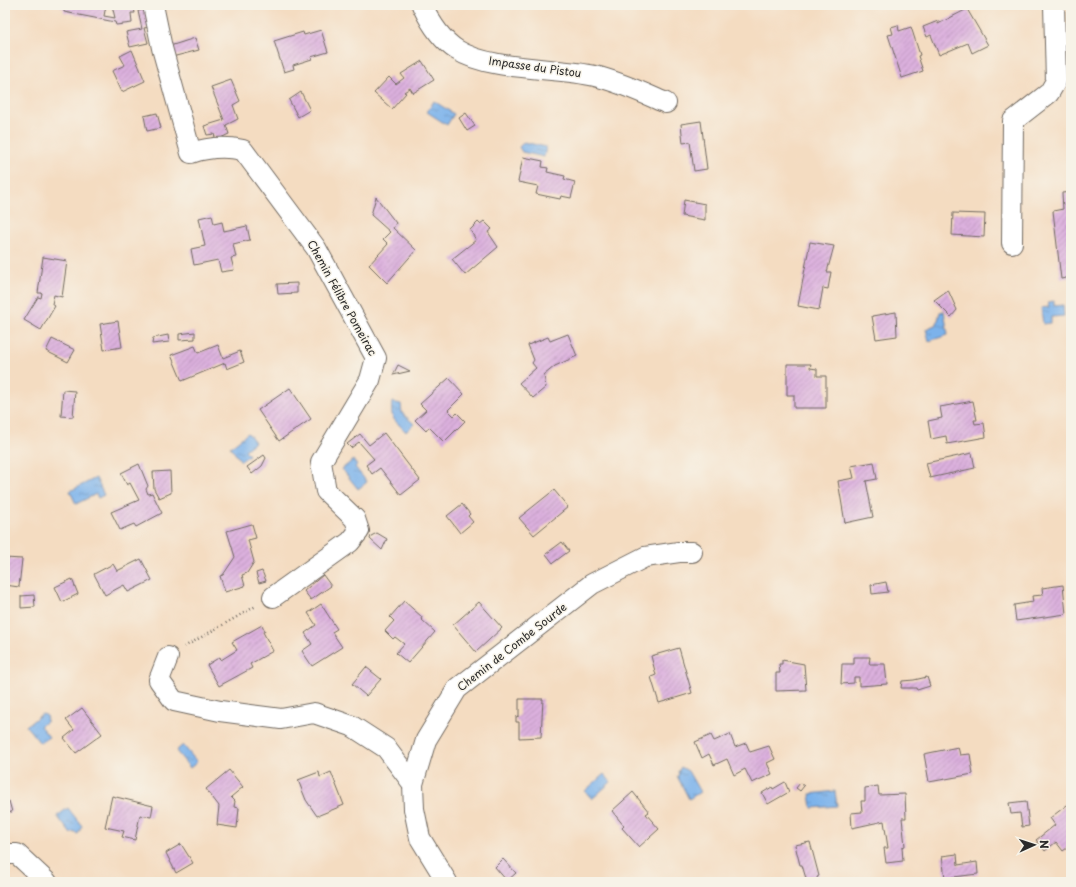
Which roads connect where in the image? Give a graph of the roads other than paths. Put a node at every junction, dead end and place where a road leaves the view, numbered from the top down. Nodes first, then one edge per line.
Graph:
1 (153, 5) edge
2 (422, 5) edge
3 (1054, 5) edge
4 (666, 103) dead end
5 (1012, 243) dead end
6 (692, 552) dead end
7 (272, 597) road end
8 (168, 657) road end
9 (413, 784) junction
10 (5, 854) edge
11 (47, 882) edge
12 (447, 882) edge

1 - 7 street, Chemin Félibre Pomeirac
2 - 4 street, Impasse du Pistou
3 - 5 street
6 - 9 street, Chemin de Combe Sourde
8 - 9 street
9 - 12 street, Chemin de Combe Sourde
10 - 11 street

